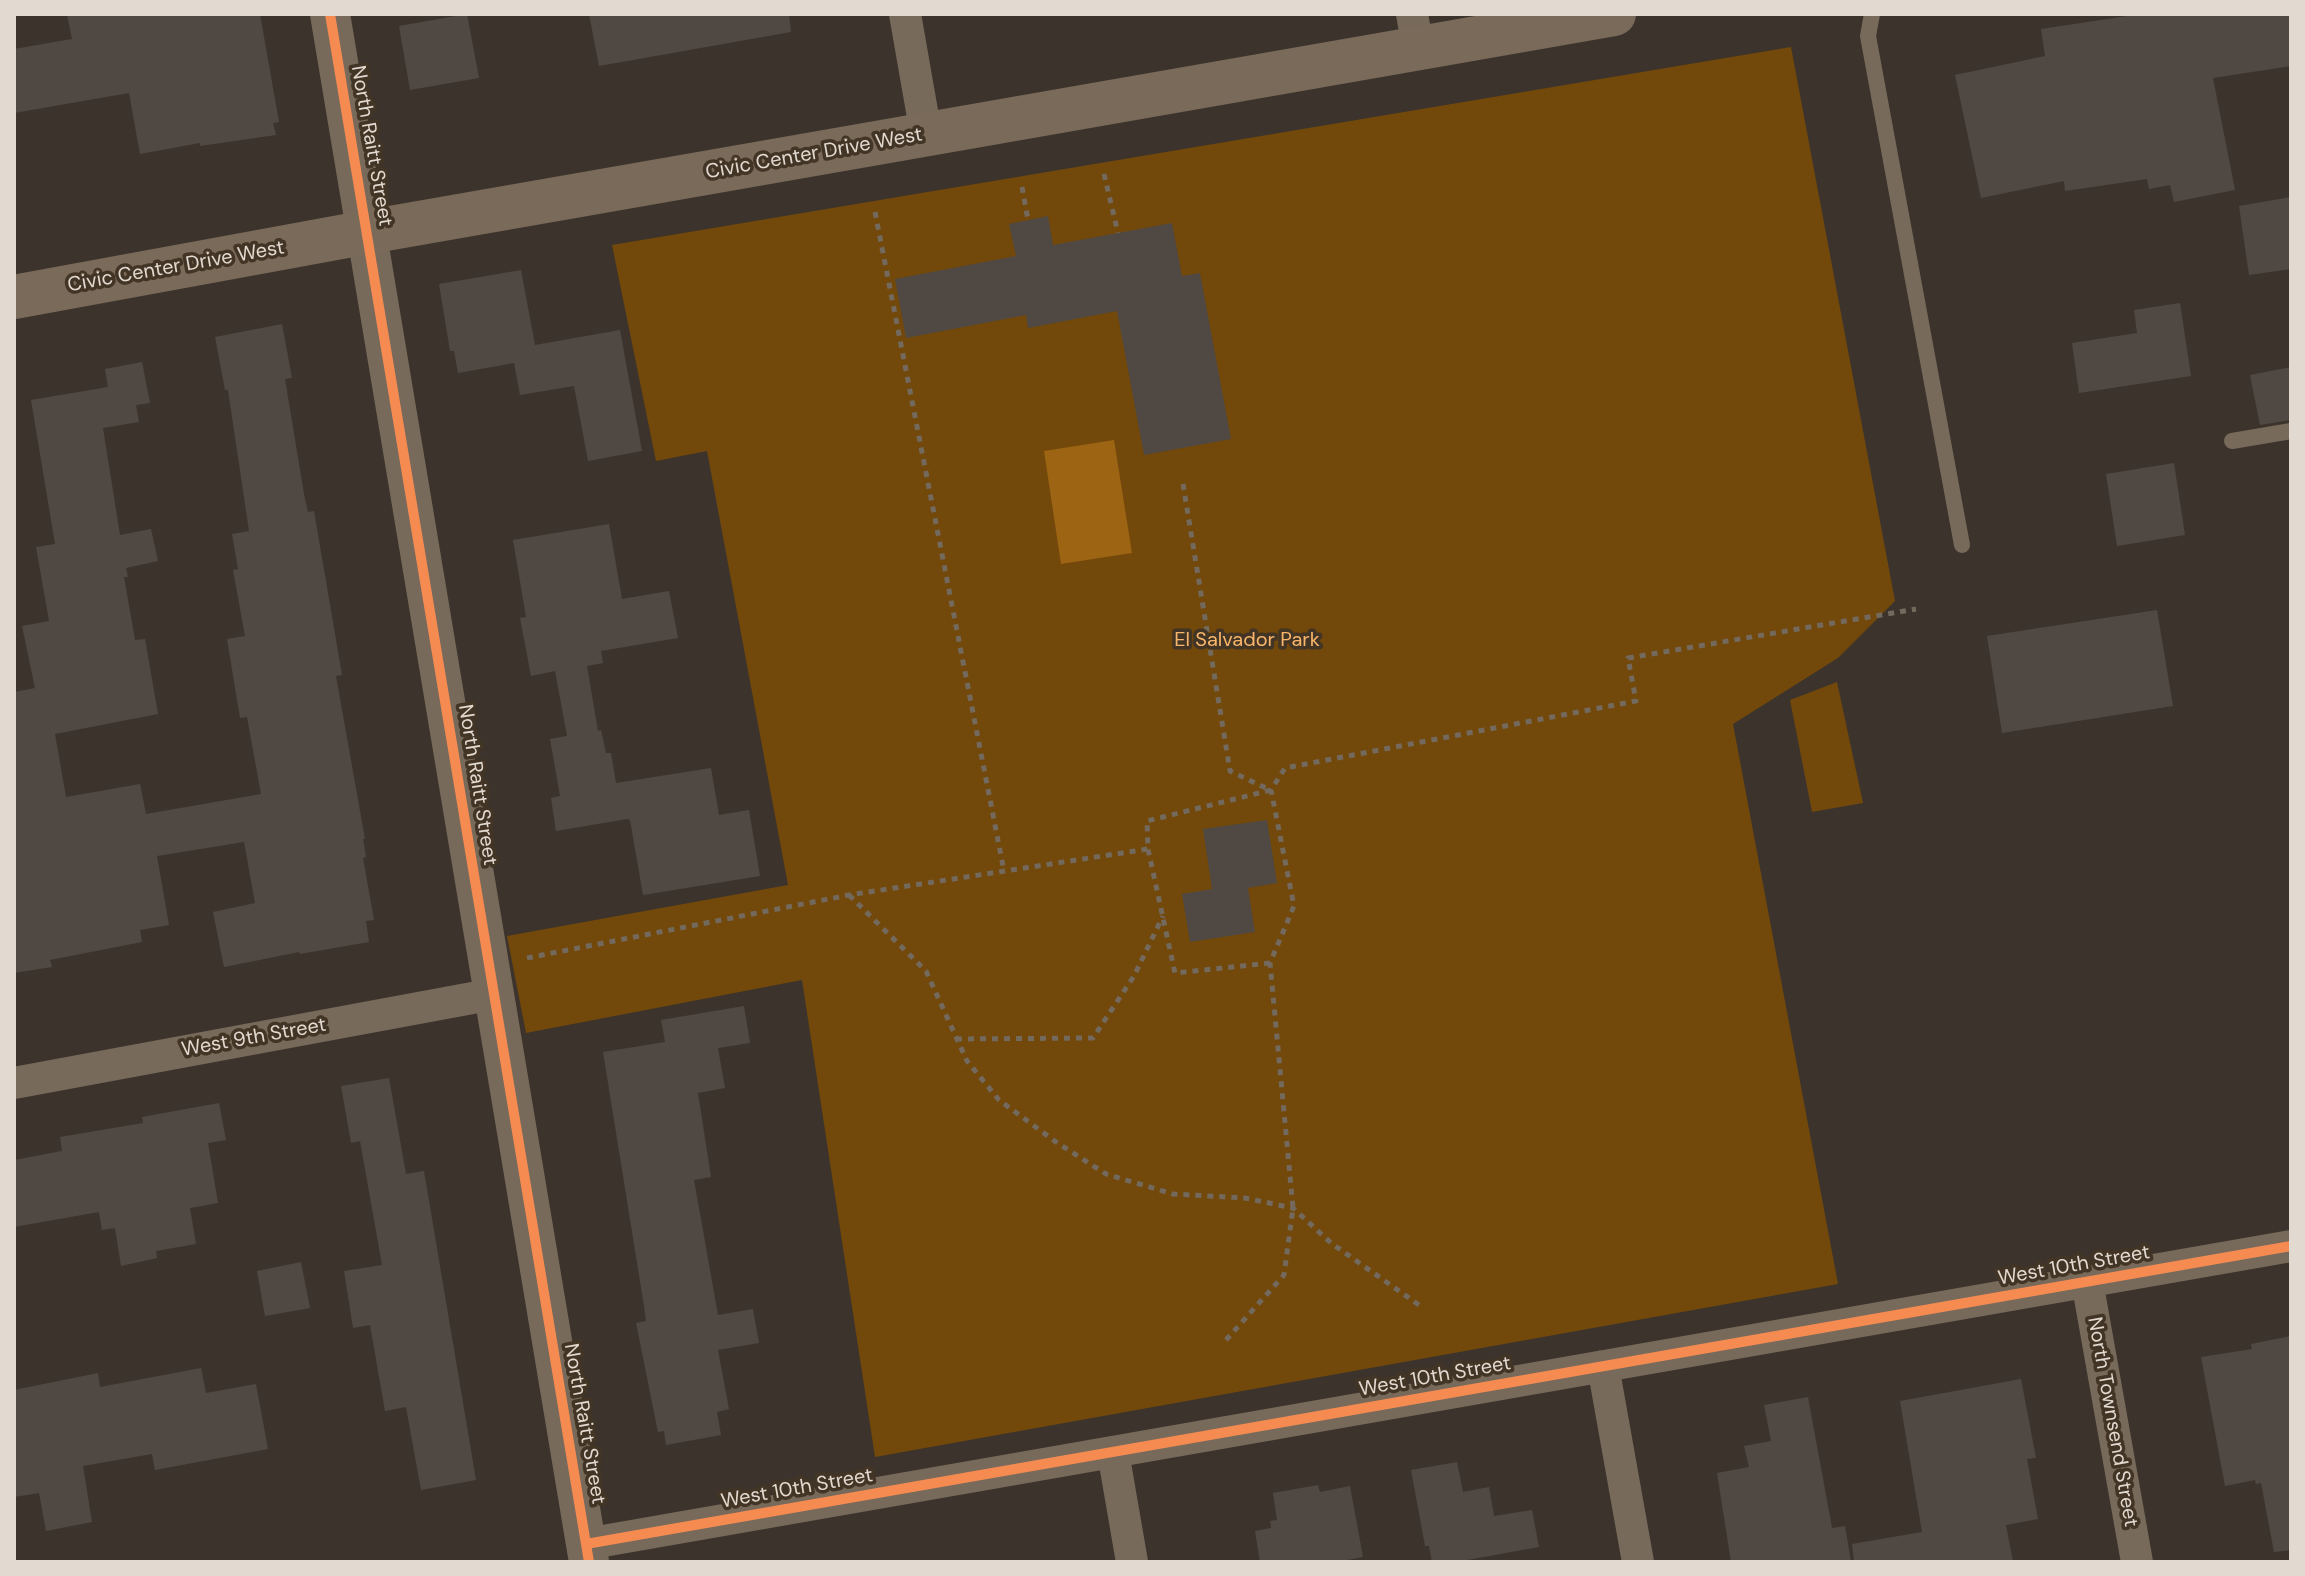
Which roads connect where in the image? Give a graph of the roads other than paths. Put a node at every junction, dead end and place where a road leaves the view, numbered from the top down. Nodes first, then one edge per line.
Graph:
1 (330, 14) edge
2 (905, 14) edge
3 (1614, 14) edge
4 (1872, 14) edge
5 (1415, 31) edge
6 (926, 134) junction
7 (368, 232) junction
8 (14, 297) edge
9 (2291, 431) edge
10 (2232, 441) dead end
11 (1962, 545) dead end
12 (503, 978) junction
13 (14, 1083) edge
14 (2291, 1246) edge
15 (2087, 1281) junction
16 (1603, 1366) junction
17 (1113, 1452) junction
18 (587, 1553) edge
19 (1132, 1562) edge
20 (1638, 1562) edge
21 (2137, 1562) edge

1 - 7 street, North Raitt Street
2 - 6 street
3 - 5 main road, Civic Center Drive West
4 - 11 lane
5 - 6 main road, Civic Center Drive West
6 - 7 main road, Civic Center Drive West
7 - 8 main road, Civic Center Drive West
7 - 12 street, North Raitt Street
9 - 10 lane
12 - 13 street, West 9th Street
12 - 18 street, North Raitt Street
14 - 15 street, West 10th Street
15 - 16 street, West 10th Street
15 - 21 street, North Townsend Street
16 - 17 street, West 10th Street
16 - 20 street
17 - 18 street, West 10th Street
17 - 19 street

